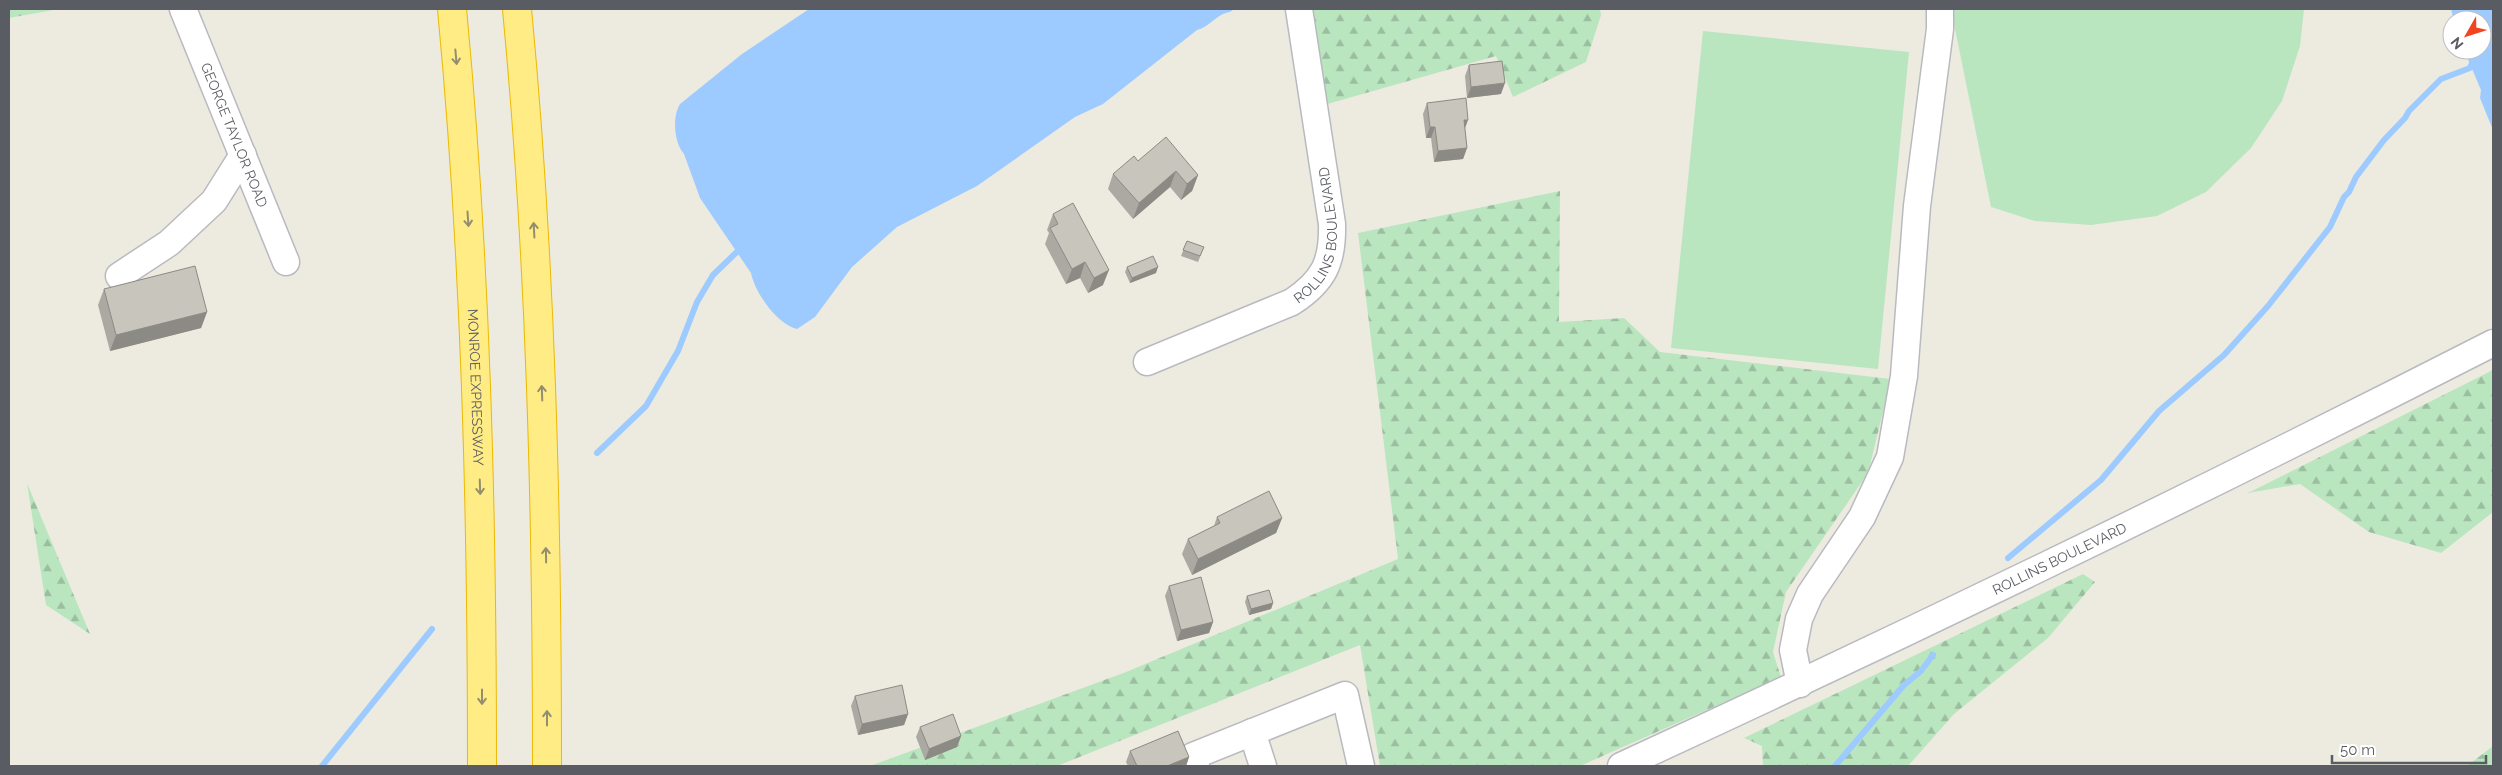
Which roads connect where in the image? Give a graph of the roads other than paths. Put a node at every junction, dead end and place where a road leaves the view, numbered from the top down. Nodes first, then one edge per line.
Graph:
1 (183, 9) edge
2 (452, 9) edge
3 (517, 9) edge
4 (1299, 9) edge
5 (1940, 9) edge
6 (243, 155) junction
7 (286, 262) dead end
8 (119, 276) dead end
9 (2493, 343) edge
10 (1147, 362) dead end
11 (1800, 684) junction
12 (1252, 732) junction
13 (482, 766) edge
14 (547, 766) edge
15 (1196, 766) edge
16 (1263, 766) edge
17 (1361, 766) edge
18 (1621, 766) edge

1 - 6 street, GEORGE TAYLOR ROAD
2 -> 13 highway, MONROE EXPRESSWAY
14 -> 3 highway
4 - 10 street, ROLLINS BOULEVARD
5 - 11 street
6 - 7 street, GEORGE TAYLOR ROAD
6 - 8 street
9 - 11 street, ROLLINS BOULEVARD
11 - 18 street, ROLLINS BOULEVARD
12 - 15 street
12 - 16 street
12 - 17 street

